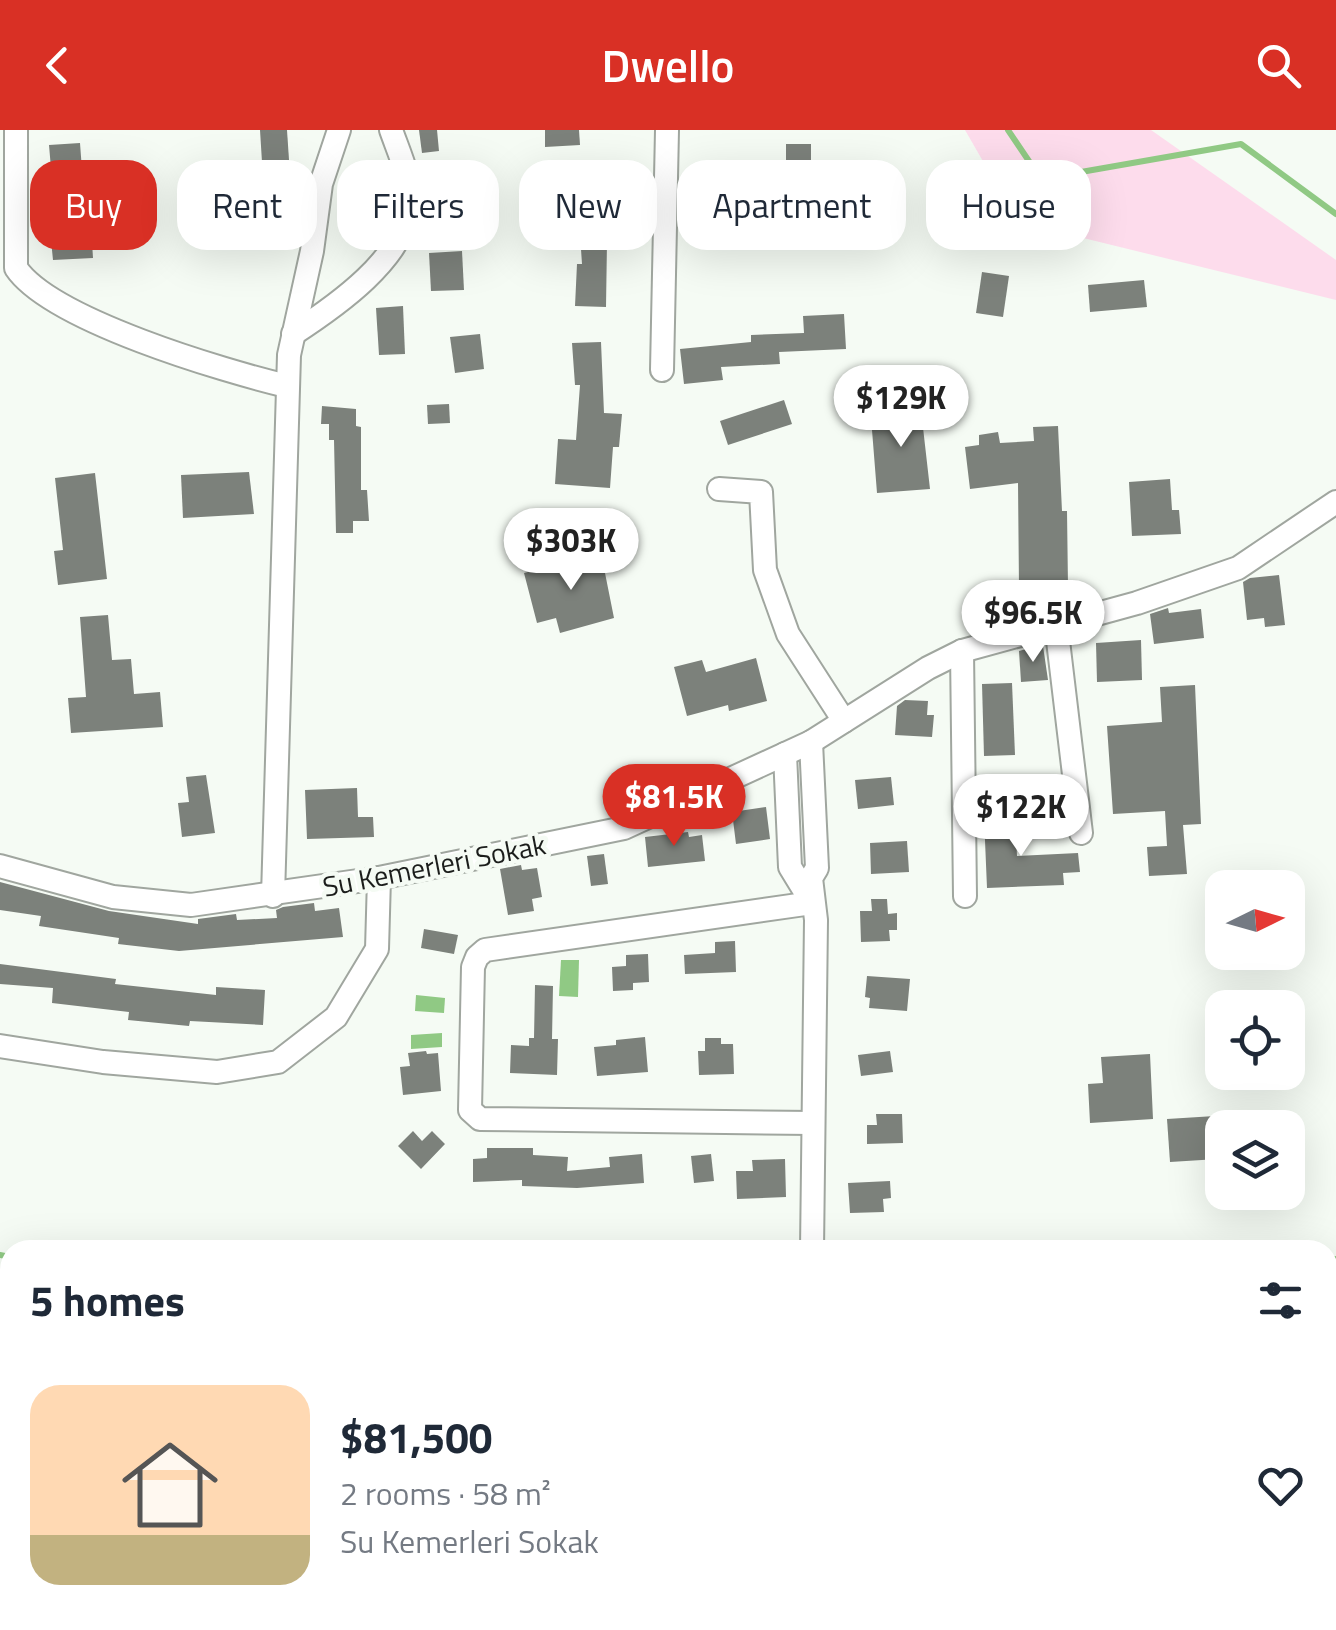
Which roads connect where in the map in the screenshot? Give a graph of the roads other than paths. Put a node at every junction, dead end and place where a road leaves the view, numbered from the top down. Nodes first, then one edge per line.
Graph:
1 (16, 130) edge
2 (340, 130) edge
3 (391, 130) edge
4 (667, 130) edge
5 (293, 334) junction
6 (662, 370) dead end
7 (287, 386) junction
8 (720, 489) dead end
9 (1336, 502) edge
10 (1056, 624) junction
11 (962, 651) junction
12 (844, 721) junction
13 (811, 742) junction
14 (785, 754) junction
15 (1081, 833) dead end
16 (0, 866) edge
17 (380, 878) junction
18 (273, 896) junction
19 (965, 896) dead end
20 (812, 903) junction
21 (0, 1046) edge
22 (813, 1123) junction
23 (812, 1240) edge

1 - 7 street
2 - 5 street
3 - 5 street
4 - 6 street
5 - 7 street
7 - 18 street
8 - 12 street
9 - 10 street, Su Kemerleri Sokak
10 - 11 street, Su Kemerleri Sokak
10 - 15 street
11 - 12 street, Su Kemerleri Sokak
11 - 19 street
12 - 13 street, Su Kemerleri Sokak
13 - 14 street, Su Kemerleri Sokak
13 - 20 street
14 - 17 street, Su Kemerleri Sokak
14 - 20 street
16 - 18 street, Su Kemerleri Sokak
17 - 18 street, Su Kemerleri Sokak
17 - 21 street
20 - 22 street
20 - 22 street
22 - 23 street

